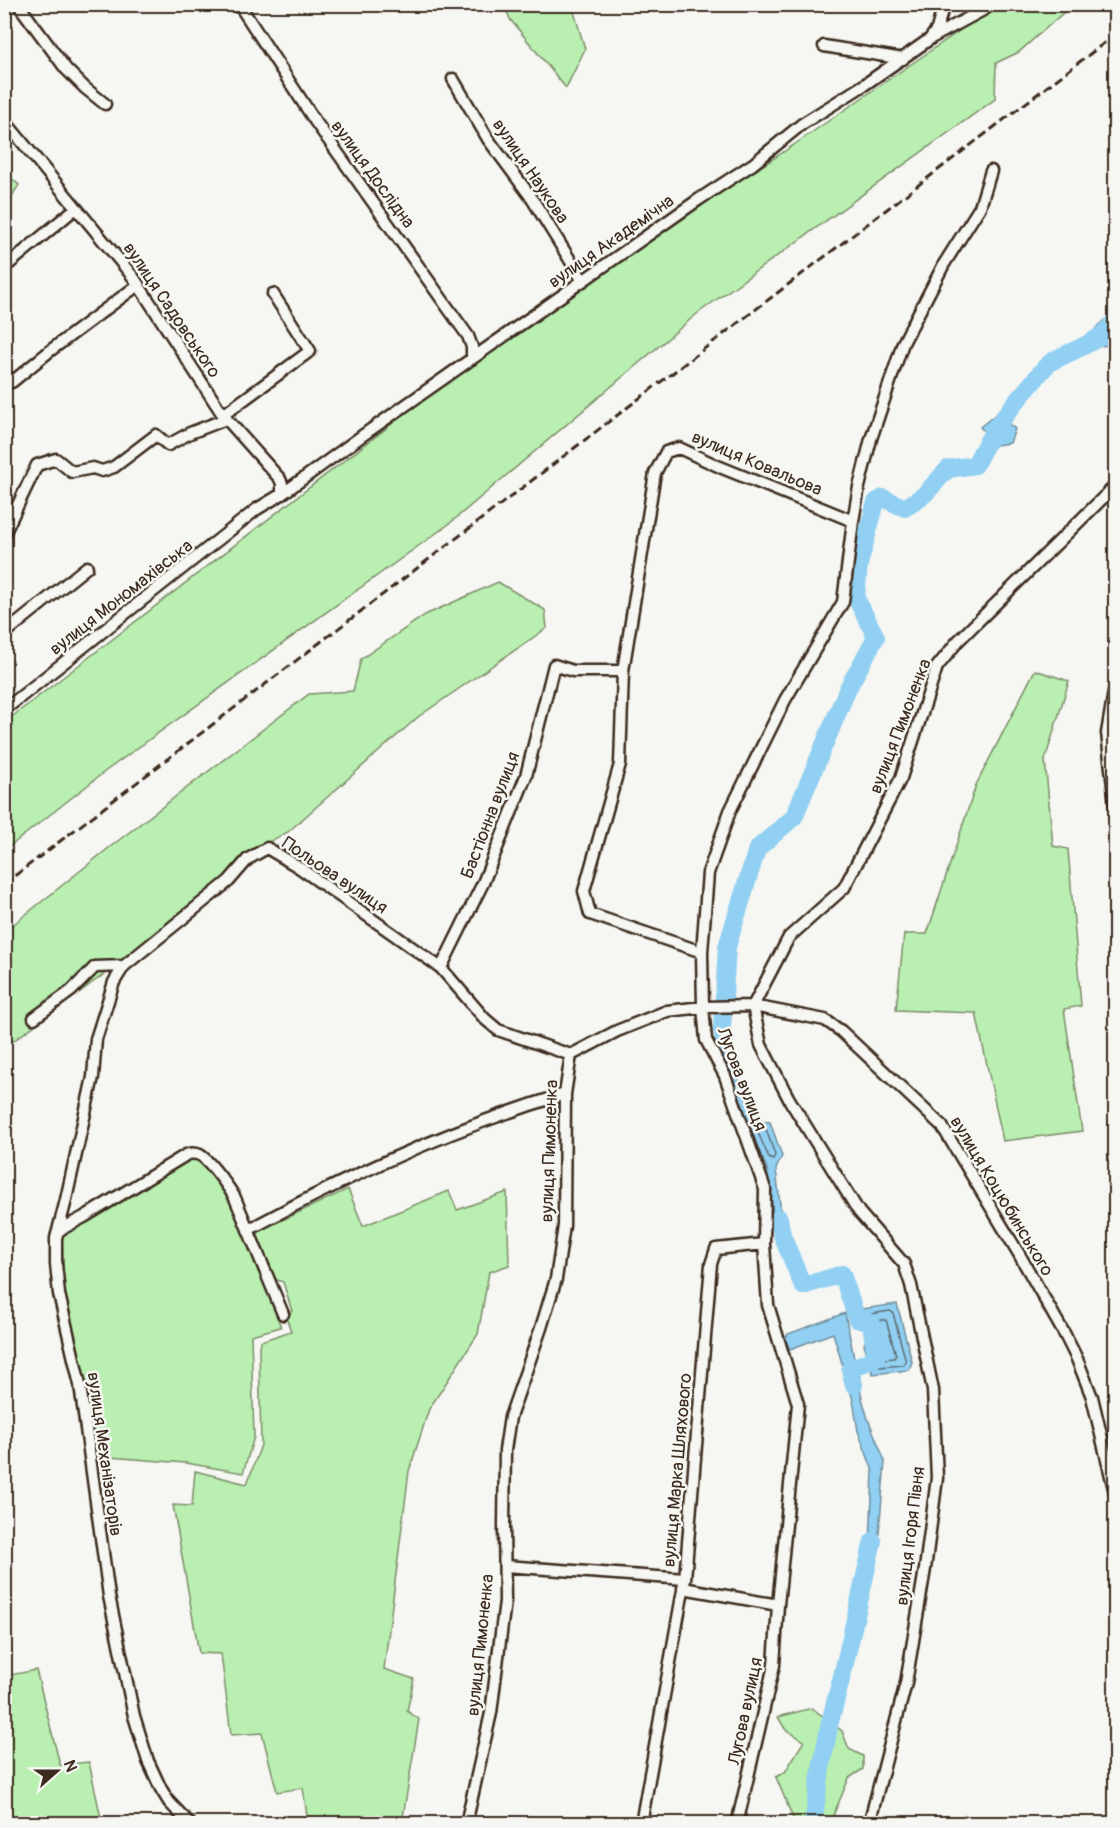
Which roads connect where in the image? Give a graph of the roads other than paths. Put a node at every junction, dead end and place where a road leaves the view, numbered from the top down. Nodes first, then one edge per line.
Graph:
1 (18, 4) edge
2 (944, 4) edge
3 (991, 4) edge
4 (230, 5) edge
5 (930, 39) junction
6 (824, 46) dead end
7 (903, 59) junction
8 (453, 79) dead end
9 (105, 104) dead end
10 (4, 120) edge
11 (991, 171) dead end
12 (76, 208) junction
13 (4, 268) edge
14 (583, 280) junction
15 (138, 285) junction
16 (273, 294) dead end
17 (471, 342) junction
18 (487, 349) junction
19 (472, 359) junction
20 (8, 377) edge
21 (223, 415) junction
22 (277, 474) junction
23 (304, 478) junction
24 (1116, 485) edge
25 (282, 494) junction
26 (853, 521) junction
27 (4, 534) edge
28 (87, 567) dead end
29 (4, 634) edge
30 (623, 671) junction
31 (1116, 680) edge
32 (4, 710) edge
33 (1112, 733) edge
34 (1116, 813) edge
35 (702, 952) junction
36 (124, 966) junction
37 (441, 968) junction
38 (753, 1006) junction
39 (704, 1007) junction
40 (34, 1018) dead end
41 (571, 1055) junction
42 (93, 1077) joint
43 (565, 1094) junction
44 (65, 1204) junction
45 (84, 1217) junction
46 (248, 1230) junction
47 (58, 1231) junction
48 (764, 1244) junction
49 (269, 1282) dead end
50 (1116, 1497) edge
51 (505, 1566) junction
52 (684, 1584) junction
53 (778, 1605) junction
54 (190, 1824) edge
55 (466, 1824) edge
56 (641, 1824) edge
57 (737, 1824) edge
58 (869, 1824) edge

1 - 9 street
2 - 5 street, вулиця Академічна
3 - 5 street
4 - 17 street, вулиця Дослідна
5 - 7 street, вулиця Академічна
6 - 7 street
7 - 14 street, вулиця Академічна
8 - 14 street, вулиця Наукова
10 - 12 street, вулиця Садовського
11 - 26 street
12 - 13 street
12 - 15 street, вулиця Садовського
14 - 18 street, вулиця Академічна
15 - 20 street
15 - 21 street, вулиця Садовського
16 - 21 street
17 - 18 street
17 - 19 street
18 - 19 street, вулиця Академічна
19 - 23 street, вулиця Академічна
21 - 22 street, вулиця Садовського
21 - 27 street
22 - 23 street
22 - 25 street, вулиця Садовського
23 - 25 street, вулиця Академічна
24 - 38 street, вулиця Пимоненка
25 - 32 street, вулиця Мономахівська
26 - 30 street, вулиця Ковальова
26 - 35 street
28 - 29 street
30 - 35 street, вулиця Ковальова
30 - 37 street, Бастіонна вулиця
31 - 33 street
33 - 34 street
35 - 39 street
36 - 37 street, Польова вулиця
36 - 40 street
36 - 42 street, Польова вулиця
37 - 41 street, Польова вулиця
38 - 39 street, вулиця Пимоненка
38 - 50 street, вулиця Коцюбинського
38 - 58 street, вулиця Ігоря Півня
39 - 41 street, вулиця Пимоненка
39 - 48 street, Лугова вулиця
41 - 43 street, вулиця Пимоненка
42 - 44 street, вулиця Механізаторів
43 - 46 street
43 - 51 street, вулиця Пимоненка
44 - 45 street
44 - 47 street, вулиця Механізаторів
45 - 46 street
45 - 47 street
46 - 49 street
47 - 54 street, вулиця Механізаторів
48 - 52 street, вулиця Марка Шляхового
48 - 53 street, Лугова вулиця
51 - 52 street
51 - 55 street, вулиця Пимоненка
52 - 53 street
52 - 56 street, вулиця Марка Шляхового
53 - 57 street, Лугова вулиця

